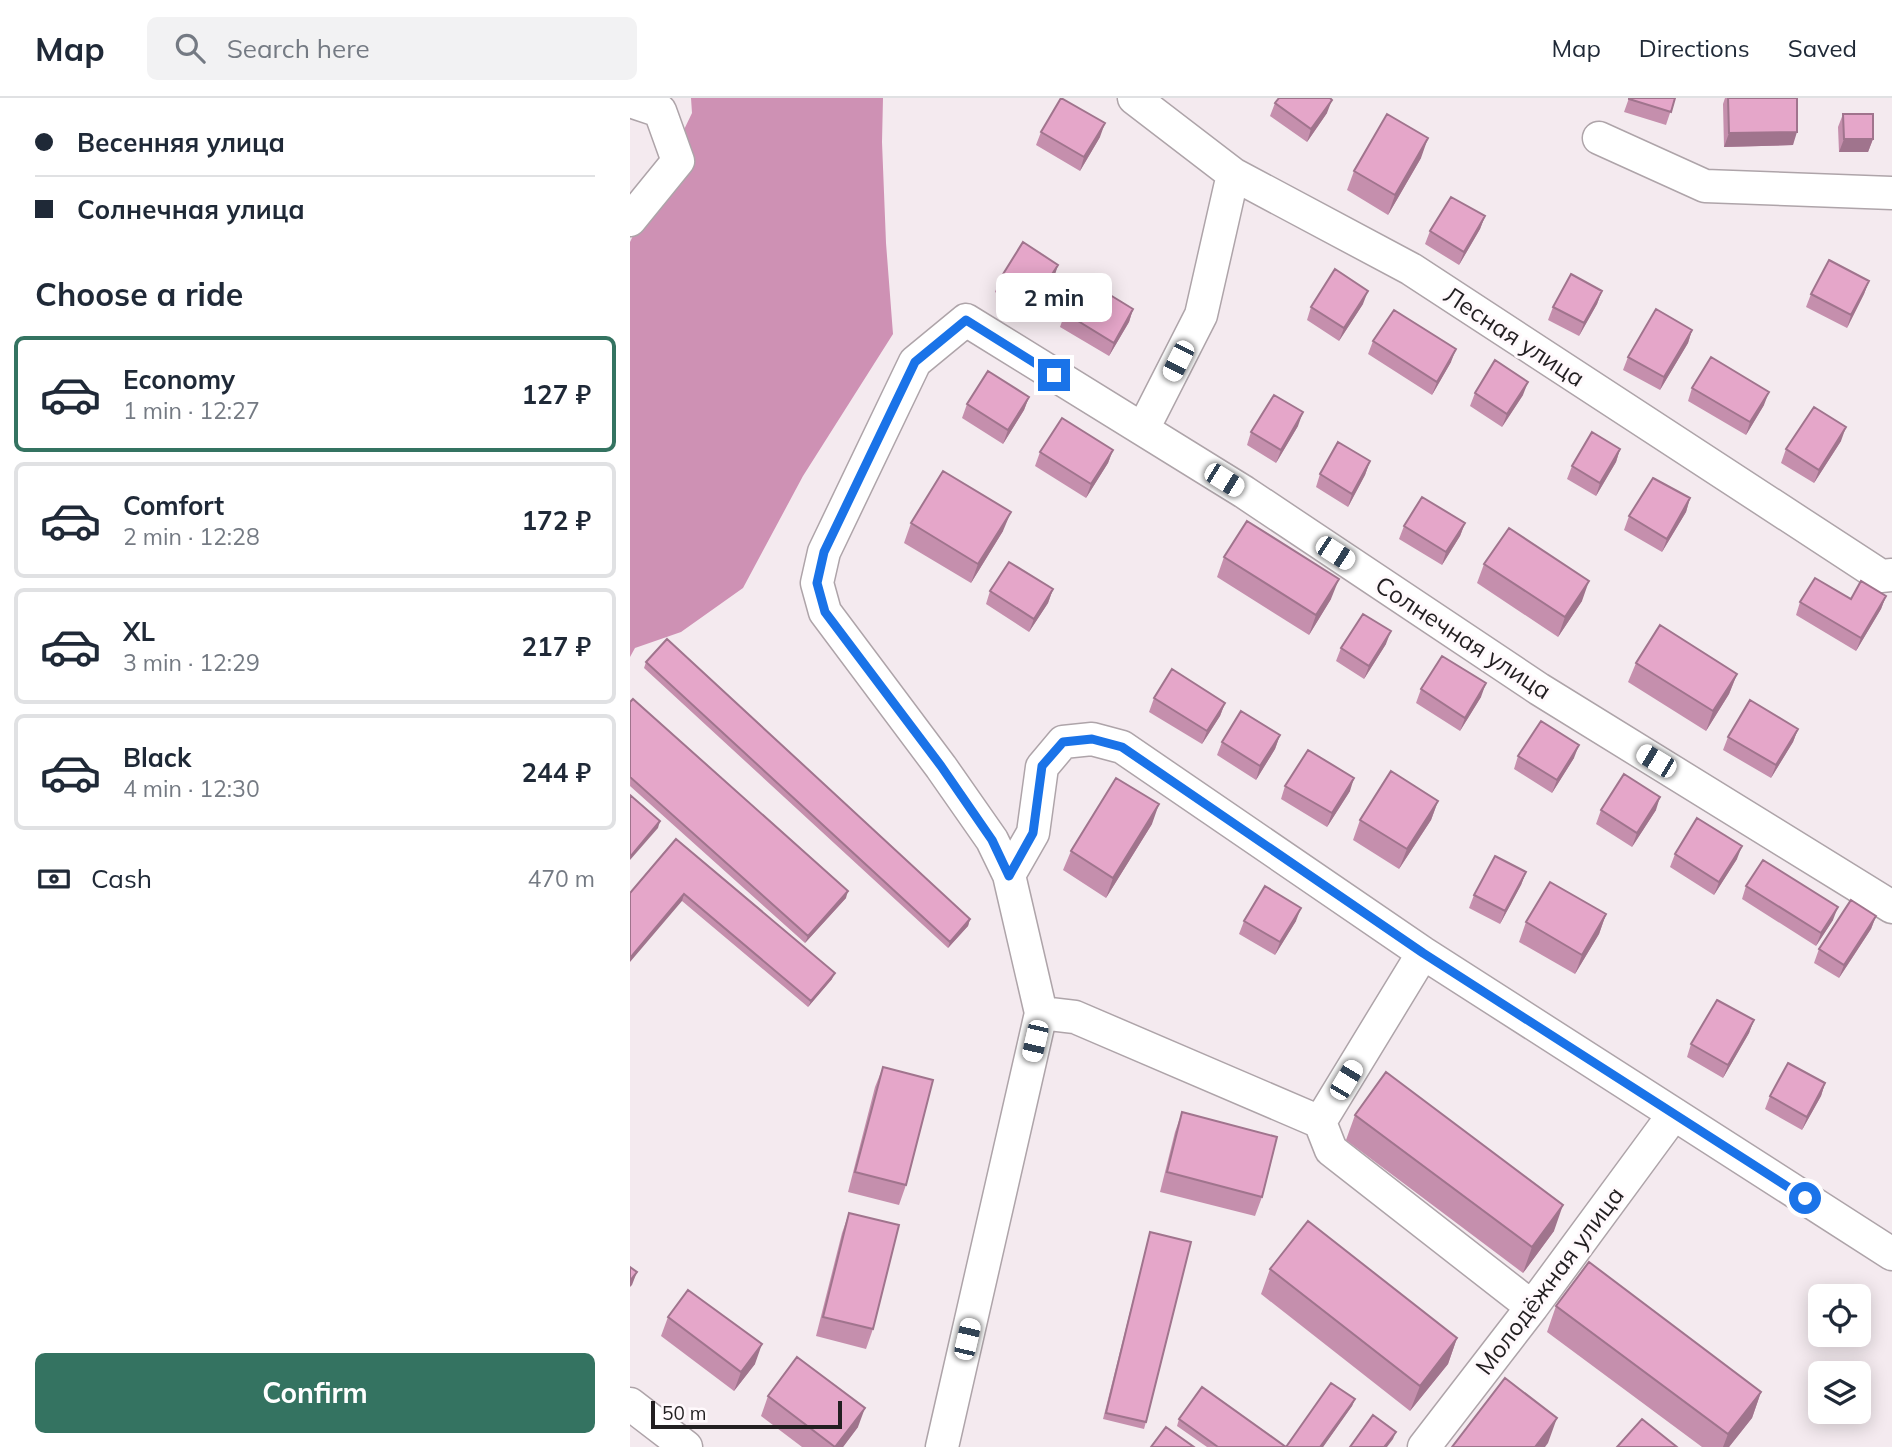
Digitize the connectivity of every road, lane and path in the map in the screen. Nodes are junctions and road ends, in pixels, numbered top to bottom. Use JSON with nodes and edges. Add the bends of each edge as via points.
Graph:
{"nodes":[{"id":1,"x":1134,"y":98,"type":"edge"},
{"id":2,"x":630,"y":102,"type":"edge"},
{"id":3,"x":1599,"y":138,"type":"dead end"},
{"id":4,"x":1233,"y":174,"type":"junction"},
{"id":5,"x":1892,"y":192,"type":"edge"},
{"id":6,"x":630,"y":220,"type":"edge"},
{"id":7,"x":1143,"y":429,"type":"junction"},
{"id":8,"x":1892,"y":575,"type":"edge"},
{"id":9,"x":1009,"y":876,"type":"junction"},
{"id":10,"x":1892,"y":907,"type":"edge"},
{"id":11,"x":1423,"y":953,"type":"junction"},
{"id":12,"x":1041,"y":1013,"type":"junction"},
{"id":13,"x":1674,"y":1114,"type":"junction"},
{"id":14,"x":1320,"y":1122,"type":"junction"},
{"id":15,"x":1892,"y":1254,"type":"edge"},
{"id":16,"x":1532,"y":1307,"type":"junction"},
{"id":17,"x":630,"y":1404,"type":"edge"},
{"id":18,"x":686,"y":1447,"type":"edge"},
{"id":19,"x":942,"y":1447,"type":"edge"},
{"id":20,"x":1424,"y":1447,"type":"edge"}],
"edges":[{"from":1,"to":4,"type":"street","name":"Лесная улица"},
{"from":2,"to":6,"type":"street","via":[[660,111],[678,161]]},
{"from":3,"to":5,"type":"street","via":[[1705,186]]},
{"from":4,"to":7,"type":"street","via":[[1201,316]]},
{"from":4,"to":8,"type":"street","name":"Лесная улица","via":[[1411,270],[1881,576]]},
{"from":7,"to":9,"type":"street","name":"Солнечная улица","via":[[966,320],[915,362],[824,552],[817,583],[825,612],[992,840]]},
{"from":7,"to":10,"type":"street","name":"Солнечная улица","via":[[1539,689]]},
{"from":9,"to":11,"type":"street","via":[[1033,833],[1042,766],[1063,742],[1092,739],[1122,747]]},
{"from":9,"to":12,"type":"street"},
{"from":11,"to":13,"type":"street"},
{"from":11,"to":14,"type":"street"},
{"from":12,"to":14,"type":"street","via":[[1075,1017]]},
{"from":12,"to":19,"type":"street"},
{"from":13,"to":15,"type":"street"},
{"from":13,"to":16,"type":"street","name":"Молодёжная улица"},
{"from":14,"to":16,"type":"street","via":[[1331,1150]]},
{"from":16,"to":20,"type":"street","name":"Молодёжная улица"},
{"from":17,"to":18,"type":"street"}]}
